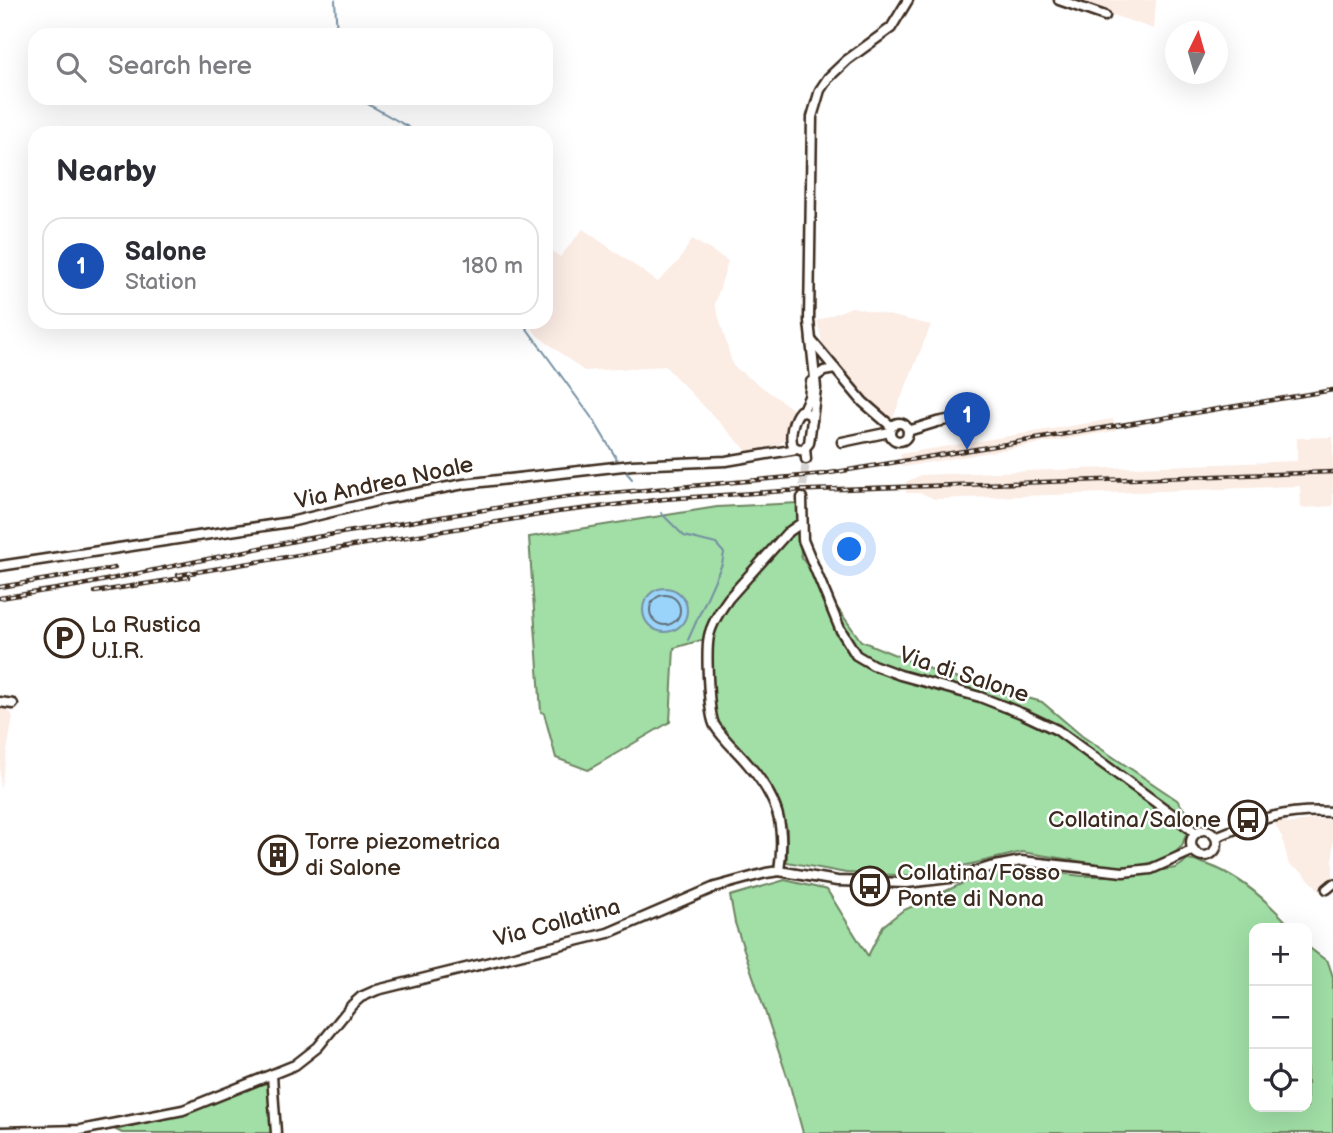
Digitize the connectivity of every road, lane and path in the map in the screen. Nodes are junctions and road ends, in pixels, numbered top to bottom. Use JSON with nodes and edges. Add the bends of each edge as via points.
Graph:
{"nodes":[{"id":1,"x":908,"y":0,"type":"edge"},
{"id":2,"x":1059,"y":0,"type":"edge"},
{"id":3,"x":1105,"y":16,"type":"dead end"},
{"id":4,"x":810,"y":337,"type":"junction"},
{"id":5,"x":813,"y":368,"type":"junction"},
{"id":6,"x":835,"y":369,"type":"junction"},
{"id":7,"x":803,"y":410,"type":"junction"},
{"id":8,"x":977,"y":414,"type":"dead end"},
{"id":9,"x":812,"y":420,"type":"junction"},
{"id":10,"x":891,"y":429,"type":"junction"},
{"id":11,"x":908,"y":431,"type":"junction"},
{"id":12,"x":791,"y":440,"type":"junction"},
{"id":13,"x":842,"y":442,"type":"dead end"},
{"id":14,"x":801,"y":449,"type":"junction"},
{"id":15,"x":777,"y":454,"type":"junction"},
{"id":16,"x":806,"y":459,"type":"tunnel mouth"},
{"id":17,"x":802,"y":498,"type":"tunnel mouth"},
{"id":18,"x":800,"y":524,"type":"junction"},
{"id":19,"x":0,"y":566,"type":"edge"},
{"id":20,"x":0,"y":702,"type":"edge"},
{"id":21,"x":13,"y":704,"type":"dead end"},
{"id":22,"x":1333,"y":812,"type":"edge"},
{"id":23,"x":1195,"y":834,"type":"junction"},
{"id":24,"x":1216,"y":838,"type":"junction"},
{"id":25,"x":1194,"y":850,"type":"junction"},
{"id":26,"x":779,"y":871,"type":"junction"},
{"id":27,"x":272,"y":1075,"type":"junction"},
{"id":28,"x":0,"y":1132,"type":"edge"},
{"id":29,"x":276,"y":1133,"type":"edge"}],
"edges":[{"from":1,"to":4,"type":"street","via":[[891,28],[828,78],[815,106],[810,141]]},
{"from":2,"to":3,"type":"street"},
{"from":4,"to":5,"type":"street"},
{"from":4,"to":6,"type":"street"},
{"from":5,"to":6,"type":"street"},
{"from":5,"to":6,"type":"street","via":[[826,362]]},
{"from":5,"to":7,"type":"street"},
{"from":5,"to":9,"type":"street"},
{"from":6,"to":10,"type":"street"},
{"from":7,"to":9,"type":"street"},
{"from":7,"to":12,"type":"street","via":[[796,416]]},
{"from":8,"to":11,"type":"street"},
{"from":9,"to":14,"type":"street","via":[[809,443]]},
{"from":10,"to":11,"type":"street","via":[[903,424]]},
{"from":10,"to":11,"type":"street","via":[[892,438],[899,441]]},
{"from":10,"to":13,"type":"street"},
{"from":12,"to":14,"type":"street"},
{"from":12,"to":15,"type":"street"},
{"from":14,"to":15,"type":"street","name":"Via Andrea Noale"},
{"from":14,"to":16,"type":"street"},
{"from":15,"to":19,"type":"street","name":"Via Andrea Noale","via":[[464,484],[289,522]]},
{"from":17,"to":18,"type":"street","name":"Via di Salone"},
{"from":18,"to":23,"type":"street","name":"Via di Salone","via":[[806,550],[840,629],[860,658],[900,675],[990,701],[1057,730]]},
{"from":18,"to":26,"type":"street","via":[[721,608],[709,638],[711,715],[717,729],[759,778],[779,815],[783,839]]},
{"from":20,"to":21,"type":"street"},
{"from":22,"to":24,"type":"street","via":[[1279,814]]},
{"from":23,"to":24,"type":"street","via":[[1205,830]]},
{"from":23,"to":25,"type":"street"},
{"from":24,"to":25,"type":"street","via":[[1217,847],[1210,855]]},
{"from":25,"to":26,"type":"street","name":"Via Collatina","via":[[1151,869],[1101,871],[1021,861],[932,882],[836,881]]},
{"from":26,"to":27,"type":"street","name":"Via Collatina","via":[[715,887],[608,933],[377,990],[352,1005],[310,1055]]},
{"from":27,"to":28,"type":"street","name":"Via Collatina","via":[[183,1111],[81,1130]]},
{"from":27,"to":29,"type":"street"}]}
